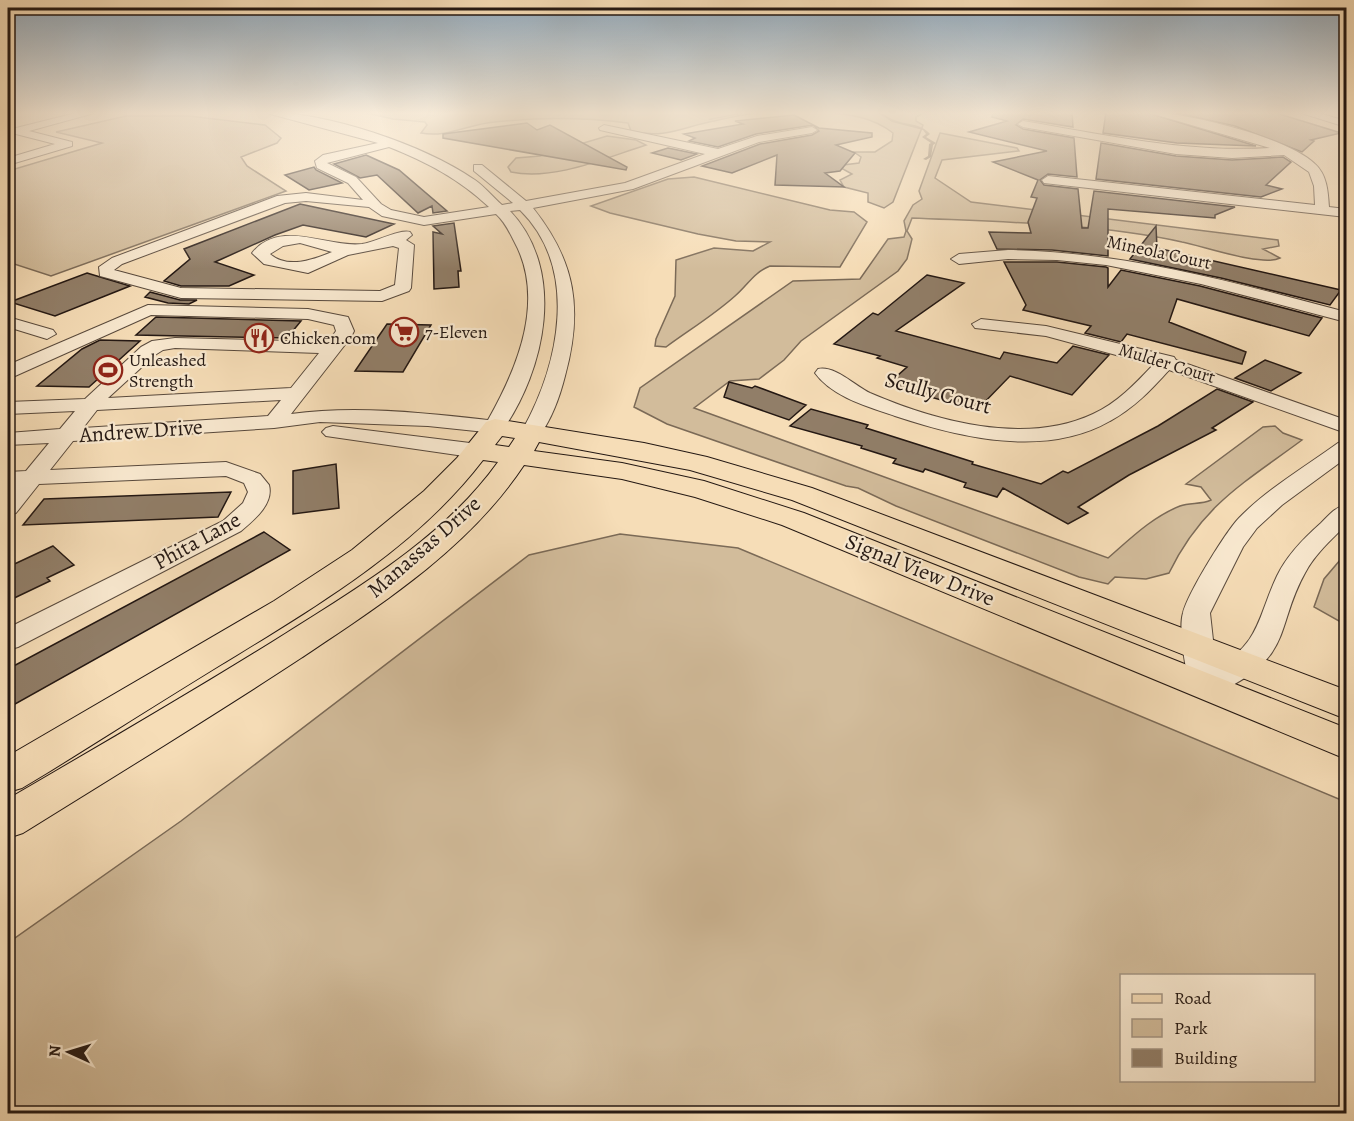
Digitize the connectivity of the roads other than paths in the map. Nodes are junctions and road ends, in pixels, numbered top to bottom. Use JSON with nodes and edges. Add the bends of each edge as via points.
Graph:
{"nodes":[{"id":1,"x":321,"y":164,"type":"edge"},
{"id":2,"x":442,"y":164,"type":"edge"},
{"id":3,"x":470,"y":164,"type":"edge"},
{"id":4,"x":687,"y":164,"type":"edge"},
{"id":5,"x":1308,"y":164,"type":"edge"},
{"id":6,"x":1048,"y":180,"type":"dead end"},
{"id":7,"x":373,"y":203,"type":"junction"},
{"id":8,"x":523,"y":203,"type":"junction"},
{"id":9,"x":499,"y":206,"type":"junction"},
{"id":10,"x":1322,"y":209,"type":"junction"},
{"id":11,"x":1347,"y":213,"type":"edge"},
{"id":12,"x":418,"y":219,"type":"junction"},
{"id":13,"x":391,"y":241,"type":"junction"},
{"id":14,"x":342,"y":251,"type":"junction"},
{"id":15,"x":959,"y":259,"type":"dead end"},
{"id":16,"x":308,"y":268,"type":"junction"},
{"id":17,"x":261,"y":293,"type":"junction"},
{"id":18,"x":1347,"y":317,"type":"edge"},
{"id":19,"x":8,"y":322,"type":"edge"},
{"id":20,"x":981,"y":324,"type":"dead end"},
{"id":21,"x":47,"y":334,"type":"dead end"},
{"id":22,"x":333,"y":348,"type":"junction"},
{"id":23,"x":1167,"y":362,"type":"junction"},
{"id":24,"x":8,"y":372,"type":"edge"},
{"id":25,"x":825,"y":374,"type":"dead end"},
{"id":26,"x":298,"y":393,"type":"junction"},
{"id":27,"x":90,"y":406,"type":"junction"},
{"id":28,"x":8,"y":408,"type":"edge"},
{"id":29,"x":274,"y":422,"type":"junction"},
{"id":30,"x":1347,"y":427,"type":"edge"},
{"id":31,"x":66,"y":436,"type":"junction"},
{"id":32,"x":8,"y":439,"type":"edge"},
{"id":33,"x":487,"y":439,"type":"junction"},
{"id":34,"x":525,"y":443,"type":"junction"},
{"id":35,"x":1347,"y":448,"type":"edge"},
{"id":36,"x":20,"y":478,"type":"edge"},
{"id":37,"x":8,"y":508,"type":"edge"},
{"id":38,"x":1347,"y":512,"type":"edge"},
{"id":39,"x":8,"y":640,"type":"edge"},
{"id":40,"x":1198,"y":647,"type":"junction"},
{"id":41,"x":1246,"y":665,"type":"junction"},
{"id":42,"x":1205,"y":686,"type":"junction"},
{"id":43,"x":1347,"y":705,"type":"edge"},
{"id":44,"x":1347,"y":744,"type":"edge"},
{"id":45,"x":8,"y":776,"type":"edge"},
{"id":46,"x":8,"y":820,"type":"edge"}],
"edges":[{"from":1,"to":7,"type":"street","via":[[352,180]]},
{"from":2,"to":9,"type":"street","name":"Manassas Drive"},
{"from":3,"to":8,"type":"street","name":"Manassas Drive"},
{"from":4,"to":8,"type":"street","via":[[628,186]]},
{"from":5,"to":10,"type":"street","via":[[1321,184]]},
{"from":6,"to":10,"type":"street"},
{"from":7,"to":12,"type":"street","via":[[387,213]]},
{"from":7,"to":17,"type":"street","via":[[360,205],[304,196],[282,199],[106,267],[106,273],[181,293]]},
{"from":8,"to":9,"type":"street"},
{"from":8,"to":34,"type":"street","name":"Manassas Drive","via":[[540,224],[560,261],[567,309],[558,368]]},
{"from":9,"to":12,"type":"street"},
{"from":9,"to":33,"type":"street","name":"Manassas Drive","via":[[519,233],[534,269],[537,290],[534,332],[524,369]]},
{"from":10,"to":11,"type":"street"},
{"from":12,"to":13,"type":"street","via":[[425,224]]},
{"from":13,"to":14,"type":"street","via":[[374,248]]},
{"from":13,"to":17,"type":"street","via":[[407,245],[403,288],[395,293]]},
{"from":14,"to":16,"type":"street","via":[[339,256]]},
{"from":14,"to":16,"type":"street","via":[[336,246],[300,239],[279,242],[260,253],[269,261]]},
{"from":15,"to":18,"type":"street","name":"Mineola Court","via":[[1010,253],[1106,260]]},
{"from":16,"to":17,"type":"street"},
{"from":19,"to":21,"type":"street"},
{"from":20,"to":23,"type":"street","name":"Mulder Court","via":[[1031,327]]},
{"from":22,"to":24,"type":"street","via":[[345,331],[344,326],[342,321],[322,315],[148,310]]},
{"from":22,"to":26,"type":"street"},
{"from":22,"to":27,"type":"street","via":[[158,345]]},
{"from":23,"to":25,"type":"street","name":"Scully Court","via":[[1124,404],[1105,416],[1036,434],[988,433],[926,419],[850,392]]},
{"from":23,"to":30,"type":"street","name":"Mulder Court"},
{"from":26,"to":27,"type":"street"},
{"from":26,"to":29,"type":"street"},
{"from":27,"to":28,"type":"street"},
{"from":27,"to":31,"type":"street"},
{"from":29,"to":31,"type":"street","name":"Andrew Drive"},
{"from":29,"to":33,"type":"street","name":"Andrew Drive","via":[[306,429]]},
{"from":29,"to":33,"type":"street","name":"Andrew Drive","via":[[320,416],[351,417]]},
{"from":31,"to":32,"type":"street","name":"Andrew Drive"},
{"from":31,"to":36,"type":"street"},
{"from":33,"to":34,"type":"main road","name":"Signal View Drive"},
{"from":33,"to":45,"type":"main road","name":"Manassas Drive","via":[[430,504],[345,571]]},
{"from":34,"to":40,"type":"main road","name":"Signal View Drive","via":[[697,463],[802,494]]},
{"from":34,"to":42,"type":"main road","name":"Signal View Drive","via":[[743,501]]},
{"from":34,"to":46,"type":"main road","name":"Manassas Drive","via":[[472,508],[441,538],[361,601],[248,675]]},
{"from":35,"to":40,"type":"street","via":[[1248,523],[1196,613]]},
{"from":36,"to":37,"type":"street"},
{"from":36,"to":39,"type":"street","name":"Phita Lane","via":[[226,470],[252,477],[260,486],[260,494],[254,506],[232,526]]},
{"from":38,"to":41,"type":"street","via":[[1310,546],[1291,574],[1263,646]]},
{"from":40,"to":41,"type":"main road","name":"Signal View Drive"},
{"from":40,"to":42,"type":"street"},
{"from":41,"to":42,"type":"street"},
{"from":41,"to":43,"type":"main road","name":"Signal View Drive"},
{"from":42,"to":44,"type":"main road","name":"Signal View Drive"}]}
